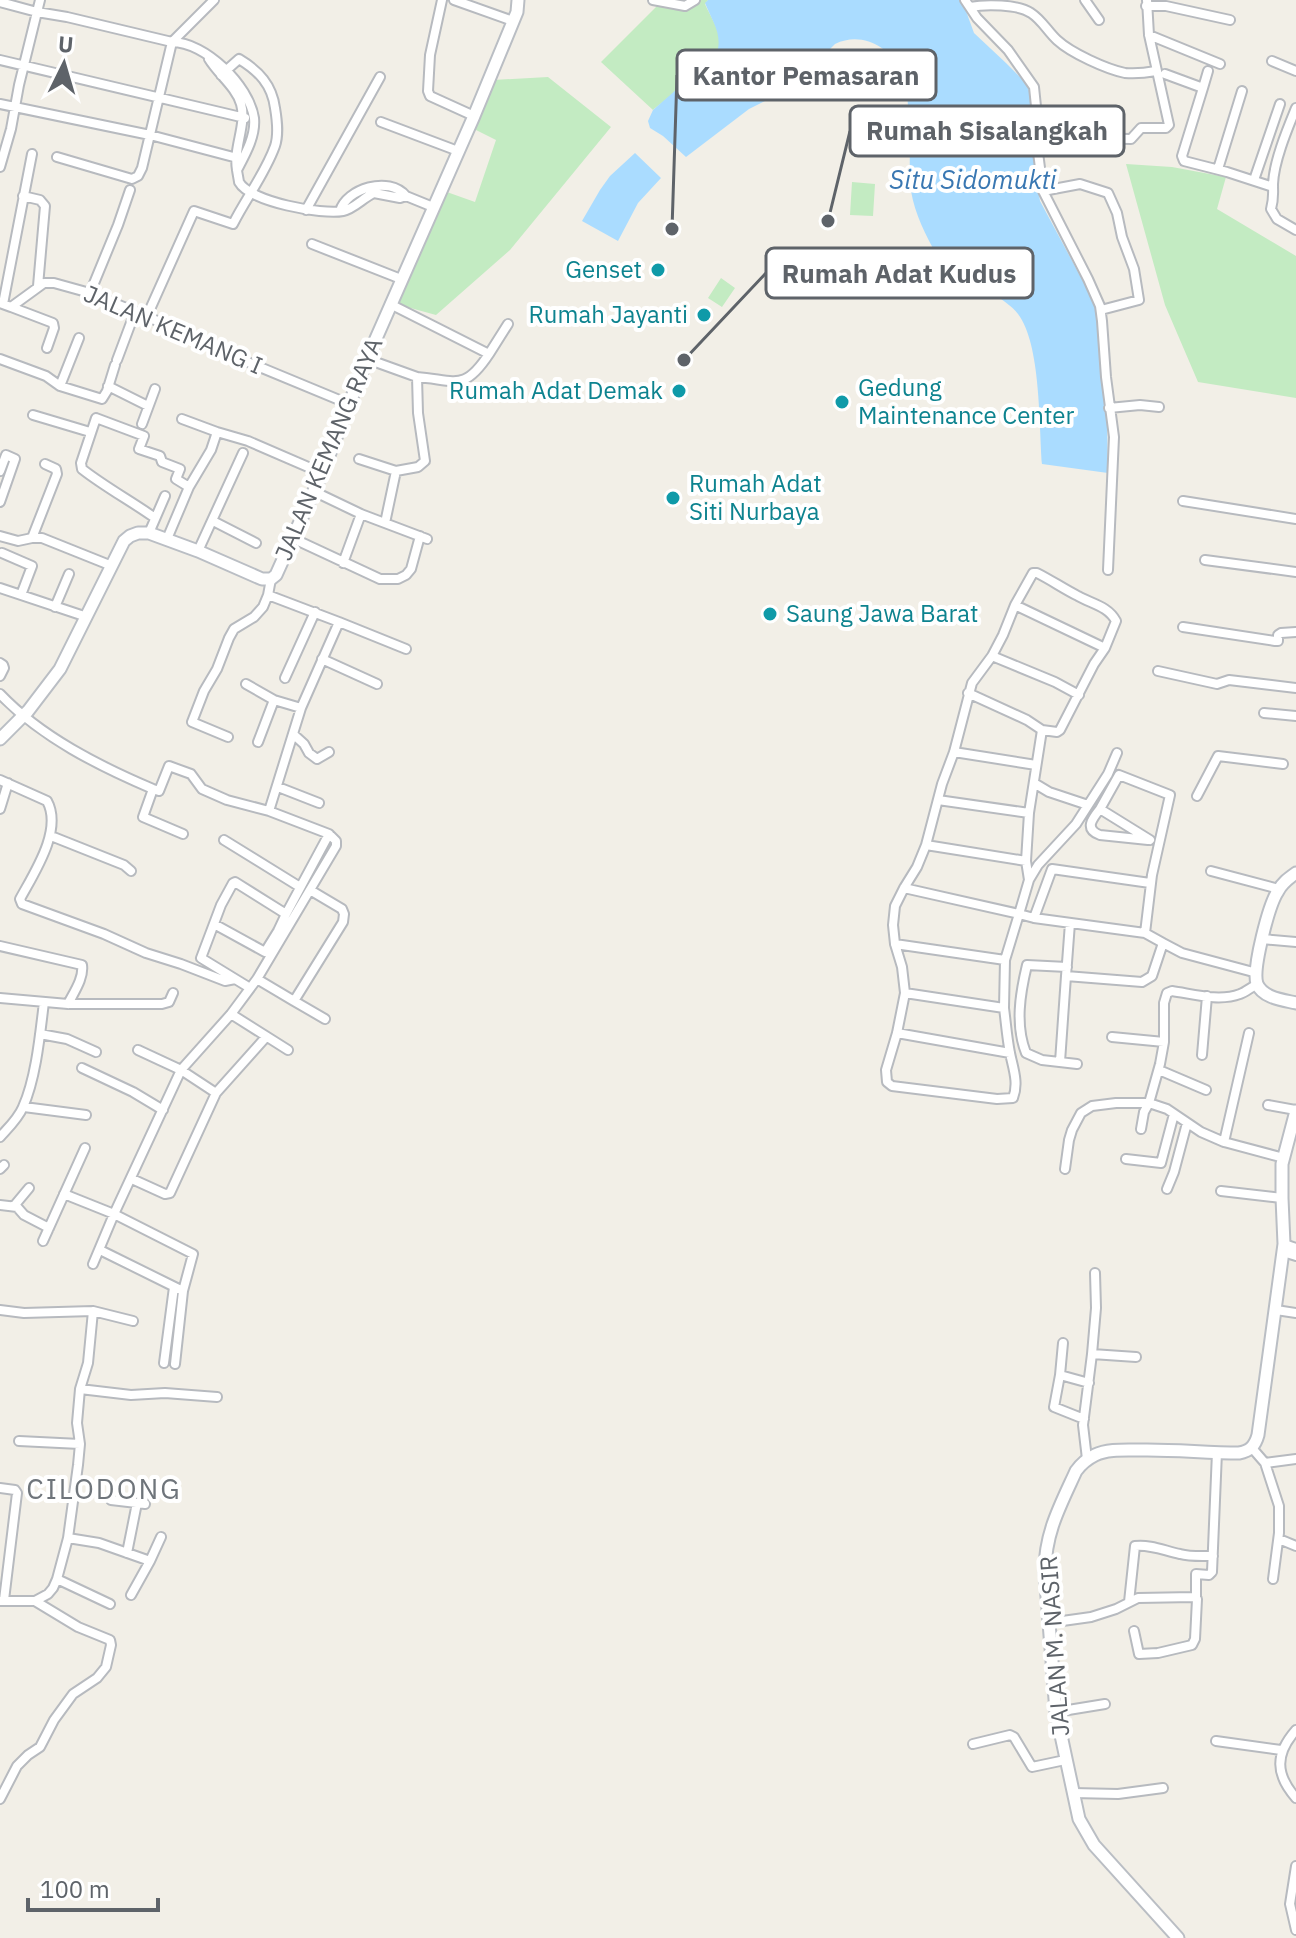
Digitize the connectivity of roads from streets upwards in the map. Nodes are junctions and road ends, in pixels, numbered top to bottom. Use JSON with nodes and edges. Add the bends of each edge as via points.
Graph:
{"nodes":[{"id":1,"x":40,"y":0,"type":"edge"},
{"id":2,"x":214,"y":0,"type":"edge"},
{"id":3,"x":442,"y":0,"type":"edge"},
{"id":4,"x":454,"y":0,"type":"edge"},
{"id":5,"x":518,"y":0,"type":"edge"},
{"id":6,"x":653,"y":0,"type":"edge"},
{"id":7,"x":695,"y":0,"type":"edge"},
{"id":8,"x":1085,"y":0,"type":"edge"},
{"id":9,"x":0,"y":2,"type":"edge"},
{"id":10,"x":1146,"y":3,"type":"edge"},
{"id":11,"x":967,"y":4,"type":"edge"},
{"id":12,"x":1023,"y":4,"type":"edge"},
{"id":13,"x":37,"y":12,"type":"junction"},
{"id":14,"x":1099,"y":20,"type":"dead end"},
{"id":15,"x":1230,"y":20,"type":"dead end"},
{"id":16,"x":513,"y":21,"type":"junction"},
{"id":17,"x":1149,"y":35,"type":"junction"},
{"id":18,"x":172,"y":42,"type":"junction"},
{"id":19,"x":0,"y":60,"type":"edge"},
{"id":20,"x":1272,"y":61,"type":"dead end"},
{"id":21,"x":1220,"y":64,"type":"dead end"},
{"id":22,"x":24,"y":65,"type":"junction"},
{"id":23,"x":1208,"y":71,"type":"dead end"},
{"id":24,"x":1296,"y":71,"type":"edge"},
{"id":25,"x":1160,"y":72,"type":"junction"},
{"id":26,"x":224,"y":73,"type":"junction"},
{"id":27,"x":380,"y":77,"type":"dead end"},
{"id":28,"x":1203,"y":88,"type":"junction"},
{"id":29,"x":1242,"y":91,"type":"dead end"},
{"id":30,"x":158,"y":98,"type":"junction"},
{"id":31,"x":0,"y":104,"type":"edge"},
{"id":32,"x":1280,"y":104,"type":"dead end"},
{"id":33,"x":15,"y":107,"type":"junction"},
{"id":34,"x":1296,"y":108,"type":"edge"},
{"id":35,"x":474,"y":116,"type":"junction"},
{"id":36,"x":243,"y":117,"type":"junction"},
{"id":37,"x":254,"y":119,"type":"junction"},
{"id":38,"x":381,"y":122,"type":"dead end"},
{"id":39,"x":1293,"y":128,"type":"edge"},
{"id":40,"x":150,"y":135,"type":"junction"},
{"id":41,"x":1036,"y":137,"type":"junction"},
{"id":42,"x":1285,"y":137,"type":"junction"},
{"id":43,"x":1296,"y":141,"type":"edge"},
{"id":44,"x":2,"y":150,"type":"edge"},
{"id":45,"x":458,"y":151,"type":"junction"},
{"id":46,"x":32,"y":154,"type":"dead end"},
{"id":47,"x":57,"y":157,"type":"dead end"},
{"id":48,"x":239,"y":158,"type":"junction"},
{"id":49,"x":0,"y":167,"type":"edge"},
{"id":50,"x":1218,"y":169,"type":"junction"},
{"id":51,"x":1254,"y":180,"type":"junction"},
{"id":52,"x":1273,"y":187,"type":"junction"},
{"id":53,"x":130,"y":190,"type":"dead end"},
{"id":54,"x":1043,"y":191,"type":"junction"},
{"id":55,"x":252,"y":192,"type":"junction"},
{"id":56,"x":23,"y":196,"type":"junction"},
{"id":57,"x":433,"y":207,"type":"junction"},
{"id":58,"x":306,"y":210,"type":"junction"},
{"id":59,"x":1296,"y":230,"type":"edge"},
{"id":60,"x":312,"y":244,"type":"dead end"},
{"id":61,"x":401,"y":279,"type":"junction"},
{"id":62,"x":38,"y":286,"type":"junction"},
{"id":63,"x":90,"y":293,"type":"junction"},
{"id":64,"x":390,"y":304,"type":"junction"},
{"id":65,"x":5,"y":305,"type":"edge"},
{"id":66,"x":1101,"y":310,"type":"junction"},
{"id":67,"x":135,"y":312,"type":"junction"},
{"id":68,"x":147,"y":316,"type":"junction"},
{"id":69,"x":508,"y":324,"type":"dead end"},
{"id":70,"x":79,"y":338,"type":"dead end"},
{"id":71,"x":47,"y":348,"type":"dead end"},
{"id":72,"x":489,"y":354,"type":"junction"},
{"id":73,"x":0,"y":359,"type":"edge"},
{"id":74,"x":367,"y":359,"type":"junction"},
{"id":75,"x":417,"y":377,"type":"junction"},
{"id":76,"x":60,"y":386,"type":"junction"},
{"id":77,"x":108,"y":386,"type":"junction"},
{"id":78,"x":155,"y":389,"type":"dead end"},
{"id":79,"x":349,"y":404,"type":"junction"},
{"id":80,"x":148,"y":406,"type":"junction"},
{"id":81,"x":1159,"y":407,"type":"dead end"},
{"id":82,"x":1109,"y":408,"type":"junction"},
{"id":83,"x":33,"y":415,"type":"dead end"},
{"id":84,"x":182,"y":419,"type":"dead end"},
{"id":85,"x":142,"y":424,"type":"dead end"},
{"id":86,"x":90,"y":432,"type":"junction"},
{"id":87,"x":217,"y":432,"type":"junction"},
{"id":88,"x":243,"y":453,"type":"dead end"},
{"id":89,"x":359,"y":459,"type":"dead end"},
{"id":90,"x":45,"y":464,"type":"dead end"},
{"id":91,"x":0,"y":471,"type":"edge"},
{"id":92,"x":396,"y":471,"type":"junction"},
{"id":93,"x":322,"y":473,"type":"junction"},
{"id":94,"x":189,"y":487,"type":"junction"},
{"id":95,"x":313,"y":491,"type":"junction"},
{"id":96,"x":165,"y":496,"type":"dead end"},
{"id":97,"x":1183,"y":501,"type":"dead end"},
{"id":98,"x":0,"y":502,"type":"edge"},
{"id":99,"x":361,"y":514,"type":"junction"},
{"id":100,"x":155,"y":518,"type":"junction"},
{"id":101,"x":1296,"y":519,"type":"edge"},
{"id":102,"x":213,"y":521,"type":"junction"},
{"id":103,"x":385,"y":523,"type":"junction"},
{"id":104,"x":149,"y":533,"type":"junction"},
{"id":105,"x":0,"y":536,"type":"edge"},
{"id":106,"x":32,"y":538,"type":"junction"},
{"id":107,"x":292,"y":538,"type":"junction"},
{"id":108,"x":167,"y":539,"type":"junction"},
{"id":109,"x":256,"y":543,"type":"dead end"},
{"id":110,"x":198,"y":551,"type":"junction"},
{"id":111,"x":2,"y":553,"type":"dead end"},
{"id":112,"x":1205,"y":560,"type":"dead end"},
{"id":113,"x":343,"y":563,"type":"junction"},
{"id":114,"x":112,"y":566,"type":"junction"},
{"id":115,"x":1108,"y":570,"type":"dead end"},
{"id":116,"x":1296,"y":572,"type":"edge"},
{"id":117,"x":69,"y":574,"type":"dead end"},
{"id":118,"x":271,"y":579,"type":"junction"},
{"id":119,"x":0,"y":588,"type":"edge"},
{"id":120,"x":21,"y":595,"type":"junction"},
{"id":121,"x":268,"y":595,"type":"junction"},
{"id":122,"x":1015,"y":605,"type":"junction"},
{"id":123,"x":55,"y":607,"type":"junction"},
{"id":124,"x":315,"y":612,"type":"junction"},
{"id":125,"x":87,"y":617,"type":"junction"},
{"id":126,"x":339,"y":622,"type":"junction"},
{"id":127,"x":1183,"y":627,"type":"dead end"},
{"id":128,"x":1296,"y":632,"type":"edge"},
{"id":129,"x":1105,"y":648,"type":"junction"},
{"id":130,"x":406,"y":649,"type":"dead end"},
{"id":131,"x":992,"y":656,"type":"junction"},
{"id":132,"x":322,"y":659,"type":"junction"},
{"id":133,"x":0,"y":663,"type":"edge"},
{"id":134,"x":1158,"y":671,"type":"dead end"},
{"id":135,"x":0,"y":676,"type":"edge"},
{"id":136,"x":285,"y":678,"type":"dead end"},
{"id":137,"x":246,"y":684,"type":"dead end"},
{"id":138,"x":377,"y":684,"type":"dead end"},
{"id":139,"x":1296,"y":688,"type":"edge"},
{"id":140,"x":968,"y":693,"type":"junction"},
{"id":141,"x":0,"y":694,"type":"edge"},
{"id":142,"x":1079,"y":695,"type":"junction"},
{"id":143,"x":274,"y":700,"type":"junction"},
{"id":144,"x":301,"y":708,"type":"junction"},
{"id":145,"x":1264,"y":713,"type":"dead end"},
{"id":146,"x":23,"y":715,"type":"junction"},
{"id":147,"x":1296,"y":716,"type":"edge"},
{"id":148,"x":1042,"y":730,"type":"junction"},
{"id":149,"x":293,"y":734,"type":"junction"},
{"id":150,"x":228,"y":737,"type":"dead end"},
{"id":151,"x":0,"y":739,"type":"edge"},
{"id":152,"x":258,"y":742,"type":"dead end"},
{"id":153,"x":329,"y":752,"type":"dead end"},
{"id":154,"x":954,"y":752,"type":"junction"},
{"id":155,"x":1117,"y":753,"type":"dead end"},
{"id":156,"x":1283,"y":764,"type":"dead end"},
{"id":157,"x":1036,"y":765,"type":"junction"},
{"id":158,"x":4,"y":781,"type":"edge"},
{"id":159,"x":1034,"y":783,"type":"junction"},
{"id":160,"x":278,"y":787,"type":"junction"},
{"id":161,"x":153,"y":789,"type":"junction"},
{"id":162,"x":1197,"y":796,"type":"dead end"},
{"id":163,"x":938,"y":800,"type":"junction"},
{"id":164,"x":319,"y":803,"type":"dead end"},
{"id":165,"x":1088,"y":805,"type":"junction"},
{"id":166,"x":0,"y":809,"type":"edge"},
{"id":167,"x":1100,"y":809,"type":"junction"},
{"id":168,"x":269,"y":811,"type":"junction"},
{"id":169,"x":1029,"y":813,"type":"junction"},
{"id":170,"x":183,"y":834,"type":"dead end"},
{"id":171,"x":329,"y":834,"type":"junction"},
{"id":172,"x":51,"y":836,"type":"junction"},
{"id":173,"x":224,"y":840,"type":"dead end"},
{"id":174,"x":1155,"y":840,"type":"junction"},
{"id":175,"x":926,"y":845,"type":"junction"},
{"id":176,"x":1026,"y":861,"type":"junction"},
{"id":177,"x":131,"y":871,"type":"dead end"},
{"id":178,"x":1211,"y":871,"type":"dead end"},
{"id":179,"x":1296,"y":873,"type":"edge"},
{"id":180,"x":1029,"y":880,"type":"junction"},
{"id":181,"x":1150,"y":883,"type":"junction"},
{"id":182,"x":300,"y":887,"type":"junction"},
{"id":183,"x":904,"y":888,"type":"junction"},
{"id":184,"x":1279,"y":889,"type":"junction"},
{"id":185,"x":310,"y":890,"type":"junction"},
{"id":186,"x":286,"y":914,"type":"junction"},
{"id":187,"x":1019,"y":914,"type":"junction"},
{"id":188,"x":1034,"y":918,"type":"junction"},
{"id":189,"x":1070,"y":923,"type":"junction"},
{"id":190,"x":214,"y":924,"type":"junction"},
{"id":191,"x":1145,"y":933,"type":"junction"},
{"id":192,"x":1262,"y":939,"type":"junction"},
{"id":193,"x":1296,"y":942,"type":"edge"},
{"id":194,"x":1163,"y":943,"type":"junction"},
{"id":195,"x":895,"y":944,"type":"junction"},
{"id":196,"x":0,"y":946,"type":"edge"},
{"id":197,"x":1005,"y":960,"type":"junction"},
{"id":198,"x":1066,"y":971,"type":"junction"},
{"id":199,"x":1257,"y":978,"type":"junction"},
{"id":200,"x":235,"y":979,"type":"junction"},
{"id":201,"x":257,"y":979,"type":"junction"},
{"id":202,"x":250,"y":988,"type":"junction"},
{"id":203,"x":173,"y":993,"type":"dead end"},
{"id":204,"x":905,"y":993,"type":"junction"},
{"id":205,"x":1207,"y":996,"type":"junction"},
{"id":206,"x":0,"y":998,"type":"edge"},
{"id":207,"x":294,"y":1001,"type":"junction"},
{"id":208,"x":44,"y":1002,"type":"junction"},
{"id":209,"x":1296,"y":1003,"type":"edge"},
{"id":210,"x":68,"y":1004,"type":"junction"},
{"id":211,"x":1004,"y":1008,"type":"junction"},
{"id":212,"x":231,"y":1014,"type":"junction"},
{"id":213,"x":325,"y":1019,"type":"dead end"},
{"id":214,"x":897,"y":1033,"type":"junction"},
{"id":215,"x":1249,"y":1033,"type":"dead end"},
{"id":216,"x":40,"y":1034,"type":"junction"},
{"id":217,"x":266,"y":1037,"type":"junction"},
{"id":218,"x":1112,"y":1037,"type":"dead end"},
{"id":219,"x":1164,"y":1042,"type":"junction"},
{"id":220,"x":138,"y":1050,"type":"dead end"},
{"id":221,"x":288,"y":1050,"type":"dead end"},
{"id":222,"x":96,"y":1052,"type":"dead end"},
{"id":223,"x":1010,"y":1053,"type":"junction"},
{"id":224,"x":1202,"y":1055,"type":"dead end"},
{"id":225,"x":1060,"y":1062,"type":"junction"},
{"id":226,"x":1077,"y":1064,"type":"dead end"},
{"id":227,"x":82,"y":1068,"type":"dead end"},
{"id":228,"x":181,"y":1070,"type":"junction"},
{"id":229,"x":1159,"y":1070,"type":"junction"},
{"id":230,"x":1206,"y":1090,"type":"dead end"},
{"id":231,"x":216,"y":1093,"type":"junction"},
{"id":232,"x":1149,"y":1103,"type":"junction"},
{"id":233,"x":1268,"y":1105,"type":"dead end"},
{"id":234,"x":24,"y":1107,"type":"junction"},
{"id":235,"x":163,"y":1110,"type":"junction"},
{"id":236,"x":1296,"y":1110,"type":"edge"},
{"id":237,"x":1174,"y":1114,"type":"junction"},
{"id":238,"x":86,"y":1115,"type":"dead end"},
{"id":239,"x":1187,"y":1123,"type":"junction"},
{"id":240,"x":1141,"y":1129,"type":"dead end"},
{"id":241,"x":0,"y":1137,"type":"edge"},
{"id":242,"x":1224,"y":1142,"type":"junction"},
{"id":243,"x":85,"y":1148,"type":"dead end"},
{"id":244,"x":1289,"y":1153,"type":"edge"},
{"id":245,"x":1126,"y":1159,"type":"dead end"},
{"id":246,"x":1065,"y":1169,"type":"dead end"},
{"id":247,"x":132,"y":1179,"type":"junction"},
{"id":248,"x":29,"y":1188,"type":"dead end"},
{"id":249,"x":1167,"y":1189,"type":"dead end"},
{"id":250,"x":1221,"y":1191,"type":"dead end"},
{"id":251,"x":64,"y":1194,"type":"junction"},
{"id":252,"x":1282,"y":1198,"type":"junction"},
{"id":253,"x":0,"y":1205,"type":"edge"},
{"id":254,"x":14,"y":1206,"type":"junction"},
{"id":255,"x":114,"y":1214,"type":"junction"},
{"id":256,"x":49,"y":1228,"type":"junction"},
{"id":257,"x":43,"y":1241,"type":"dead end"},
{"id":258,"x":1288,"y":1248,"type":"edge"},
{"id":259,"x":100,"y":1250,"type":"junction"},
{"id":260,"x":1296,"y":1256,"type":"edge"},
{"id":261,"x":93,"y":1264,"type":"dead end"},
{"id":262,"x":1095,"y":1273,"type":"dead end"},
{"id":263,"x":178,"y":1289,"type":"junction"},
{"id":264,"x":0,"y":1310,"type":"edge"},
{"id":265,"x":1276,"y":1310,"type":"junction"},
{"id":266,"x":93,"y":1311,"type":"junction"},
{"id":267,"x":1296,"y":1313,"type":"edge"},
{"id":268,"x":133,"y":1321,"type":"dead end"},
{"id":269,"x":1063,"y":1343,"type":"dead end"},
{"id":270,"x":1092,"y":1354,"type":"junction"},
{"id":271,"x":1136,"y":1357,"type":"dead end"},
{"id":272,"x":164,"y":1363,"type":"dead end"},
{"id":273,"x":175,"y":1364,"type":"dead end"},
{"id":274,"x":1060,"y":1375,"type":"junction"},
{"id":275,"x":1089,"y":1383,"type":"junction"},
{"id":276,"x":80,"y":1389,"type":"junction"},
{"id":277,"x":217,"y":1397,"type":"dead end"},
{"id":278,"x":1084,"y":1419,"type":"junction"},
{"id":279,"x":19,"y":1441,"type":"dead end"},
{"id":280,"x":80,"y":1444,"type":"junction"},
{"id":281,"x":1252,"y":1448,"type":"junction"},
{"id":282,"x":1217,"y":1452,"type":"junction"},
{"id":283,"x":1087,"y":1459,"type":"junction"},
{"id":284,"x":1296,"y":1459,"type":"edge"},
{"id":285,"x":1265,"y":1463,"type":"junction"},
{"id":286,"x":0,"y":1488,"type":"edge"},
{"id":287,"x":111,"y":1500,"type":"dead end"},
{"id":288,"x":161,"y":1537,"type":"dead end"},
{"id":289,"x":68,"y":1538,"type":"junction"},
{"id":290,"x":1279,"y":1539,"type":"junction"},
{"id":291,"x":1296,"y":1546,"type":"edge"},
{"id":292,"x":127,"y":1553,"type":"junction"},
{"id":293,"x":1213,"y":1556,"type":"junction"},
{"id":294,"x":150,"y":1561,"type":"junction"},
{"id":295,"x":57,"y":1579,"type":"junction"},
{"id":296,"x":1273,"y":1579,"type":"dead end"},
{"id":297,"x":131,"y":1595,"type":"dead end"},
{"id":298,"x":1196,"y":1598,"type":"junction"},
{"id":299,"x":2,"y":1600,"type":"edge"},
{"id":300,"x":35,"y":1601,"type":"junction"},
{"id":301,"x":1129,"y":1602,"type":"junction"},
{"id":302,"x":110,"y":1604,"type":"dead end"},
{"id":303,"x":1048,"y":1623,"type":"junction"},
{"id":304,"x":1134,"y":1631,"type":"dead end"},
{"id":305,"x":1105,"y":1704,"type":"dead end"},
{"id":306,"x":1056,"y":1712,"type":"junction"},
{"id":307,"x":1296,"y":1730,"type":"edge"},
{"id":308,"x":1216,"y":1741,"type":"dead end"},
{"id":309,"x":973,"y":1744,"type":"dead end"},
{"id":310,"x":1281,"y":1750,"type":"junction"},
{"id":311,"x":1065,"y":1760,"type":"junction"},
{"id":312,"x":1163,"y":1788,"type":"dead end"},
{"id":313,"x":1073,"y":1793,"type":"junction"},
{"id":314,"x":1296,"y":1798,"type":"edge"},
{"id":315,"x":0,"y":1799,"type":"edge"},
{"id":316,"x":1296,"y":1866,"type":"edge"},
{"id":317,"x":1295,"y":1879,"type":"edge"},
{"id":318,"x":1296,"y":1930,"type":"edge"},
{"id":319,"x":1178,"y":1938,"type":"edge"}],
"edges":[{"from":1,"to":13,"type":"street"},
{"from":2,"to":18,"type":"street"},
{"from":3,"to":35,"type":"street","via":[[428,91]]},
{"from":4,"to":16,"type":"street"},
{"from":5,"to":16,"type":"street","name":"JALAN KEMANG RAYA"},
{"from":6,"to":7,"type":"street","via":[[685,6]]},
{"from":8,"to":14,"type":"street"},
{"from":9,"to":13,"type":"street"},
{"from":10,"to":15,"type":"street"},
{"from":10,"to":17,"type":"street"},
{"from":11,"to":12,"type":"street"},
{"from":11,"to":41,"type":"street","via":[[1034,87]]},
{"from":12,"to":25,"type":"street","via":[[1064,46],[1091,60],[1123,72]]},
{"from":13,"to":18,"type":"street"},
{"from":13,"to":22,"type":"street"},
{"from":16,"to":35,"type":"street","name":"JALAN KEMANG RAYA"},
{"from":17,"to":21,"type":"street"},
{"from":17,"to":25,"type":"street"},
{"from":18,"to":26,"type":"street","via":[[184,42],[206,55]]},
{"from":18,"to":30,"type":"street"},
{"from":19,"to":22,"type":"street"},
{"from":20,"to":24,"type":"street"},
{"from":22,"to":30,"type":"street"},
{"from":22,"to":33,"type":"street"},
{"from":23,"to":28,"type":"street"},
{"from":25,"to":28,"type":"street"},
{"from":25,"to":41,"type":"street","via":[[1166,128],[1141,128],[1131,139]]},
{"from":26,"to":36,"type":"street"},
{"from":26,"to":37,"type":"street","via":[[249,100]]},
{"from":26,"to":55,"type":"street","via":[[240,59],[274,95],[276,144]]},
{"from":27,"to":58,"type":"street"},
{"from":28,"to":50,"type":"street","via":[[1182,156],[1184,161]]},
{"from":29,"to":50,"type":"street"},
{"from":30,"to":36,"type":"street"},
{"from":30,"to":40,"type":"street"},
{"from":31,"to":33,"type":"street"},
{"from":32,"to":51,"type":"street"},
{"from":33,"to":40,"type":"street"},
{"from":33,"to":44,"type":"street"},
{"from":34,"to":39,"type":"street"},
{"from":35,"to":45,"type":"street","name":"JALAN KEMANG RAYA"},
{"from":36,"to":37,"type":"street"},
{"from":36,"to":48,"type":"street"},
{"from":37,"to":48,"type":"street","via":[[253,134]]},
{"from":38,"to":45,"type":"street"},
{"from":39,"to":42,"type":"street"},
{"from":40,"to":47,"type":"street","via":[[142,168],[132,179]]},
{"from":40,"to":48,"type":"street"},
{"from":41,"to":54,"type":"street"},
{"from":42,"to":43,"type":"street"},
{"from":42,"to":52,"type":"street"},
{"from":44,"to":49,"type":"street"},
{"from":45,"to":57,"type":"street","name":"JALAN KEMANG RAYA"},
{"from":46,"to":56,"type":"street"},
{"from":48,"to":55,"type":"street","via":[[239,181]]},
{"from":50,"to":51,"type":"street"},
{"from":51,"to":52,"type":"street"},
{"from":52,"to":59,"type":"street","via":[[1273,215]]},
{"from":53,"to":63,"type":"street"},
{"from":54,"to":66,"type":"street"},
{"from":54,"to":66,"type":"street","via":[[1080,184],[1108,193],[1139,300]]},
{"from":55,"to":58,"type":"street"},
{"from":55,"to":68,"type":"street","via":[[233,224],[194,211]]},
{"from":56,"to":62,"type":"street","via":[[45,206]]},
{"from":56,"to":65,"type":"street"},
{"from":57,"to":58,"type":"street","via":[[393,185],[373,189],[346,211]]},
{"from":57,"to":61,"type":"street","name":"JALAN KEMANG RAYA"},
{"from":60,"to":61,"type":"street"},
{"from":61,"to":64,"type":"street","name":"JALAN KEMANG RAYA"},
{"from":62,"to":63,"type":"street","name":"JALAN KEMANG I","via":[[54,283]]},
{"from":62,"to":65,"type":"street"},
{"from":63,"to":67,"type":"street","name":"JALAN KEMANG I"},
{"from":64,"to":72,"type":"street"},
{"from":64,"to":74,"type":"street","name":"JALAN KEMANG RAYA"},
{"from":65,"to":71,"type":"street","via":[[53,323]]},
{"from":66,"to":82,"type":"street"},
{"from":67,"to":68,"type":"street","name":"JALAN KEMANG I"},
{"from":67,"to":77,"type":"street"},
{"from":68,"to":79,"type":"street","name":"JALAN KEMANG I"},
{"from":69,"to":72,"type":"street"},
{"from":70,"to":76,"type":"street"},
{"from":72,"to":75,"type":"street","via":[[465,381]]},
{"from":73,"to":76,"type":"street"},
{"from":74,"to":75,"type":"street"},
{"from":74,"to":79,"type":"street","name":"JALAN KEMANG RAYA"},
{"from":75,"to":92,"type":"street","via":[[425,461]]},
{"from":76,"to":77,"type":"street","via":[[102,399]]},
{"from":77,"to":80,"type":"street"},
{"from":78,"to":80,"type":"street"},
{"from":79,"to":93,"type":"street","name":"JALAN KEMANG RAYA"},
{"from":80,"to":85,"type":"street"},
{"from":81,"to":82,"type":"street"},
{"from":82,"to":115,"type":"street","via":[[1114,437]]},
{"from":83,"to":86,"type":"street"},
{"from":84,"to":87,"type":"street"},
{"from":86,"to":94,"type":"street","via":[[96,418],[144,436],[139,449],[180,469],[176,479]]},
{"from":86,"to":100,"type":"street","via":[[82,469]]},
{"from":87,"to":93,"type":"street"},
{"from":87,"to":94,"type":"street"},
{"from":88,"to":102,"type":"street"},
{"from":89,"to":92,"type":"street"},
{"from":90,"to":106,"type":"street","via":[[57,474]]},
{"from":91,"to":98,"type":"street","via":[[6,455],[15,459]]},
{"from":92,"to":103,"type":"street"},
{"from":93,"to":95,"type":"street","name":"JALAN KEMANG RAYA"},
{"from":94,"to":108,"type":"street"},
{"from":95,"to":99,"type":"street"},
{"from":95,"to":107,"type":"street","name":"JALAN KEMANG RAYA"},
{"from":96,"to":100,"type":"street"},
{"from":97,"to":101,"type":"street"},
{"from":99,"to":103,"type":"street"},
{"from":99,"to":113,"type":"street"},
{"from":100,"to":104,"type":"street"},
{"from":102,"to":109,"type":"street"},
{"from":102,"to":110,"type":"street"},
{"from":103,"to":113,"type":"street","via":[[424,538],[406,575],[380,579]]},
{"from":104,"to":108,"type":"street","name":"JALAN KEMANG RAYA"},
{"from":104,"to":114,"type":"street","via":[[124,541]]},
{"from":105,"to":106,"type":"street"},
{"from":106,"to":114,"type":"street"},
{"from":107,"to":113,"type":"street"},
{"from":107,"to":118,"type":"street","name":"JALAN KEMANG RAYA"},
{"from":108,"to":110,"type":"street","name":"JALAN KEMANG RAYA"},
{"from":110,"to":118,"type":"street","name":"JALAN KEMANG RAYA"},
{"from":111,"to":120,"type":"street","via":[[32,566]]},
{"from":112,"to":116,"type":"street"},
{"from":114,"to":125,"type":"street"},
{"from":117,"to":123,"type":"street"},
{"from":118,"to":121,"type":"street"},
{"from":119,"to":120,"type":"street"},
{"from":120,"to":123,"type":"street"},
{"from":121,"to":124,"type":"street"},
{"from":121,"to":150,"type":"street","via":[[254,617],[234,629],[192,722]]},
{"from":122,"to":129,"type":"street"},
{"from":122,"to":129,"type":"street","via":[[1037,573],[1115,617]]},
{"from":122,"to":131,"type":"street"},
{"from":123,"to":125,"type":"street"},
{"from":124,"to":126,"type":"street"},
{"from":124,"to":136,"type":"street"},
{"from":125,"to":146,"type":"street","via":[[60,669]]},
{"from":126,"to":130,"type":"street"},
{"from":126,"to":132,"type":"street"},
{"from":127,"to":128,"type":"street","via":[[1275,641],[1279,634]]},
{"from":129,"to":142,"type":"street"},
{"from":131,"to":140,"type":"street"},
{"from":131,"to":142,"type":"street"},
{"from":132,"to":138,"type":"street"},
{"from":132,"to":144,"type":"street"},
{"from":133,"to":135,"type":"street"},
{"from":134,"to":139,"type":"street","via":[[1217,684],[1229,680]]},
{"from":137,"to":143,"type":"street"},
{"from":140,"to":148,"type":"street"},
{"from":140,"to":154,"type":"street"},
{"from":141,"to":146,"type":"street"},
{"from":142,"to":148,"type":"street","via":[[1060,730]]},
{"from":143,"to":144,"type":"street"},
{"from":143,"to":152,"type":"street"},
{"from":144,"to":149,"type":"street"},
{"from":145,"to":147,"type":"street"},
{"from":146,"to":151,"type":"street"},
{"from":146,"to":161,"type":"street","via":[[93,761]]},
{"from":148,"to":157,"type":"street"},
{"from":149,"to":153,"type":"street","via":[[317,759]]},
{"from":149,"to":160,"type":"street"},
{"from":154,"to":157,"type":"street"},
{"from":154,"to":163,"type":"street"},
{"from":155,"to":165,"type":"street"},
{"from":156,"to":162,"type":"street","via":[[1218,756]]},
{"from":157,"to":159,"type":"street"},
{"from":158,"to":166,"type":"street"},
{"from":158,"to":172,"type":"street","via":[[47,801]]},
{"from":159,"to":165,"type":"street"},
{"from":159,"to":169,"type":"street"},
{"from":160,"to":164,"type":"street"},
{"from":160,"to":168,"type":"street"},
{"from":161,"to":168,"type":"street","via":[[159,791],[169,766],[191,774],[202,789]]},
{"from":161,"to":170,"type":"street","via":[[143,817]]},
{"from":163,"to":169,"type":"street"},
{"from":163,"to":175,"type":"street"},
{"from":165,"to":180,"type":"street"},
{"from":167,"to":174,"type":"street"},
{"from":167,"to":174,"type":"street","via":[[1090,822],[1093,833]]},
{"from":167,"to":174,"type":"street","via":[[1119,775],[1170,795]]},
{"from":168,"to":171,"type":"street"},
{"from":169,"to":176,"type":"street"},
{"from":171,"to":182,"type":"street"},
{"from":171,"to":185,"type":"street","via":[[336,846]]},
{"from":172,"to":177,"type":"street"},
{"from":172,"to":200,"type":"street","via":[[22,904],[225,981]]},
{"from":173,"to":182,"type":"street"},
{"from":174,"to":181,"type":"street"},
{"from":175,"to":176,"type":"street"},
{"from":175,"to":183,"type":"street"},
{"from":176,"to":180,"type":"street"},
{"from":178,"to":184,"type":"street"},
{"from":179,"to":184,"type":"street"},
{"from":180,"to":187,"type":"street"},
{"from":181,"to":188,"type":"street","via":[[1052,869]]},
{"from":181,"to":191,"type":"street"},
{"from":182,"to":186,"type":"street"},
{"from":183,"to":187,"type":"street"},
{"from":183,"to":195,"type":"street","via":[[893,916]]},
{"from":184,"to":192,"type":"street"},
{"from":185,"to":201,"type":"street"},
{"from":185,"to":207,"type":"street","via":[[342,909],[343,922]]},
{"from":186,"to":190,"type":"street","via":[[265,952]]},
{"from":186,"to":190,"type":"street","via":[[235,882]]},
{"from":187,"to":188,"type":"street"},
{"from":187,"to":197,"type":"street"},
{"from":188,"to":189,"type":"street"},
{"from":189,"to":191,"type":"street"},
{"from":189,"to":198,"type":"street"},
{"from":190,"to":200,"type":"street","via":[[201,958]]},
{"from":191,"to":194,"type":"street"},
{"from":192,"to":193,"type":"street"},
{"from":192,"to":199,"type":"street"},
{"from":194,"to":198,"type":"street","via":[[1152,976],[1142,982]]},
{"from":194,"to":199,"type":"street"},
{"from":195,"to":197,"type":"street"},
{"from":195,"to":204,"type":"street"},
{"from":196,"to":210,"type":"street","via":[[82,965]]},
{"from":197,"to":211,"type":"street"},
{"from":198,"to":225,"type":"street"},
{"from":198,"to":225,"type":"street","via":[[1027,965],[1020,990],[1026,1053]]},
{"from":199,"to":205,"type":"street","via":[[1237,996]]},
{"from":199,"to":209,"type":"street","via":[[1269,995]]},
{"from":200,"to":202,"type":"street"},
{"from":201,"to":202,"type":"street"},
{"from":201,"to":207,"type":"street"},
{"from":202,"to":212,"type":"street"},
{"from":203,"to":210,"type":"street","via":[[167,1004]]},
{"from":204,"to":211,"type":"street"},
{"from":204,"to":214,"type":"street"},
{"from":205,"to":219,"type":"street","via":[[1167,993]]},
{"from":205,"to":224,"type":"street"},
{"from":206,"to":208,"type":"street"},
{"from":207,"to":213,"type":"street"},
{"from":208,"to":210,"type":"street"},
{"from":208,"to":216,"type":"street"},
{"from":211,"to":223,"type":"street"},
{"from":212,"to":217,"type":"street"},
{"from":212,"to":228,"type":"street"},
{"from":214,"to":223,"type":"street"},
{"from":214,"to":223,"type":"street","via":[[886,1070],[892,1086],[1013,1098]]},
{"from":215,"to":242,"type":"street"},
{"from":216,"to":222,"type":"street"},
{"from":216,"to":234,"type":"street"},
{"from":217,"to":221,"type":"street"},
{"from":217,"to":231,"type":"street"},
{"from":218,"to":219,"type":"street"},
{"from":219,"to":229,"type":"street"},
{"from":220,"to":228,"type":"street"},
{"from":225,"to":226,"type":"street"},
{"from":227,"to":235,"type":"street"},
{"from":228,"to":231,"type":"street"},
{"from":228,"to":235,"type":"street"},
{"from":229,"to":230,"type":"street"},
{"from":229,"to":232,"type":"street"},
{"from":231,"to":247,"type":"street","via":[[170,1193]]},
{"from":232,"to":237,"type":"street"},
{"from":232,"to":240,"type":"street"},
{"from":232,"to":246,"type":"street","via":[[1086,1109],[1069,1140]]},
{"from":233,"to":236,"type":"street"},
{"from":234,"to":238,"type":"street"},
{"from":234,"to":241,"type":"street"},
{"from":235,"to":247,"type":"street"},
{"from":236,"to":244,"type":"street"},
{"from":237,"to":239,"type":"street"},
{"from":237,"to":245,"type":"street","via":[[1161,1163]]},
{"from":239,"to":242,"type":"street"},
{"from":239,"to":249,"type":"street"},
{"from":242,"to":244,"type":"street"},
{"from":243,"to":251,"type":"street"},
{"from":244,"to":252,"type":"street"},
{"from":247,"to":255,"type":"street"},
{"from":248,"to":254,"type":"street"},
{"from":250,"to":252,"type":"street"},
{"from":251,"to":255,"type":"street"},
{"from":251,"to":256,"type":"street"},
{"from":252,"to":258,"type":"street"},
{"from":253,"to":254,"type":"street"},
{"from":254,"to":256,"type":"street"},
{"from":255,"to":259,"type":"street"},
{"from":255,"to":263,"type":"street","via":[[191,1251],[193,1258]]},
{"from":256,"to":257,"type":"street"},
{"from":258,"to":260,"type":"street"},
{"from":258,"to":265,"type":"street"},
{"from":259,"to":261,"type":"street"},
{"from":259,"to":263,"type":"street"},
{"from":262,"to":270,"type":"street"},
{"from":263,"to":272,"type":"street"},
{"from":263,"to":273,"type":"street"},
{"from":264,"to":266,"type":"street"},
{"from":265,"to":267,"type":"street"},
{"from":265,"to":281,"type":"street"},
{"from":266,"to":268,"type":"street"},
{"from":266,"to":276,"type":"street"},
{"from":269,"to":274,"type":"street"},
{"from":270,"to":271,"type":"street"},
{"from":270,"to":275,"type":"street"},
{"from":274,"to":275,"type":"street"},
{"from":274,"to":278,"type":"street","via":[[1054,1407]]},
{"from":275,"to":278,"type":"street"},
{"from":276,"to":277,"type":"street"},
{"from":276,"to":280,"type":"street"},
{"from":278,"to":283,"type":"street"},
{"from":279,"to":280,"type":"street"},
{"from":280,"to":289,"type":"street"},
{"from":281,"to":282,"type":"street"},
{"from":281,"to":285,"type":"street"},
{"from":282,"to":283,"type":"street","via":[[1132,1450]]},
{"from":282,"to":293,"type":"street"},
{"from":283,"to":303,"type":"street","name":"JALAN M. NASIR","via":[[1076,1471],[1050,1531],[1045,1560]]},
{"from":284,"to":285,"type":"street"},
{"from":285,"to":290,"type":"street","via":[[1279,1506]]},
{"from":286,"to":299,"type":"street","via":[[17,1493]]},
{"from":287,"to":292,"type":"street","via":[[141,1503]]},
{"from":288,"to":294,"type":"street"},
{"from":289,"to":292,"type":"street"},
{"from":289,"to":295,"type":"street"},
{"from":290,"to":291,"type":"street"},
{"from":290,"to":296,"type":"street"},
{"from":292,"to":294,"type":"street"},
{"from":293,"to":298,"type":"street","via":[[1212,1572],[1196,1574]]},
{"from":293,"to":301,"type":"street","via":[[1135,1546]]},
{"from":294,"to":297,"type":"street"},
{"from":295,"to":300,"type":"street","via":[[48,1594]]},
{"from":295,"to":302,"type":"street"},
{"from":298,"to":301,"type":"street"},
{"from":298,"to":304,"type":"street","via":[[1193,1644],[1140,1654]]},
{"from":299,"to":300,"type":"street"},
{"from":300,"to":315,"type":"street","via":[[110,1640],[109,1661],[97,1678],[73,1694],[40,1747],[17,1766]]},
{"from":301,"to":303,"type":"street","via":[[1091,1617]]},
{"from":303,"to":306,"type":"street","name":"JALAN M. NASIR"},
{"from":305,"to":306,"type":"street"},
{"from":306,"to":311,"type":"street","name":"JALAN M. NASIR"},
{"from":307,"to":310,"type":"street"},
{"from":308,"to":310,"type":"street"},
{"from":309,"to":311,"type":"street","via":[[1010,1735],[1032,1767]]},
{"from":310,"to":314,"type":"street","via":[[1282,1774]]},
{"from":311,"to":313,"type":"street","name":"JALAN M. NASIR"},
{"from":312,"to":313,"type":"street"},
{"from":313,"to":319,"type":"street","name":"JALAN M. NASIR","via":[[1079,1819],[1094,1845]]},
{"from":316,"to":317,"type":"street"},
{"from":317,"to":318,"type":"street","via":[[1290,1904]]}]}
